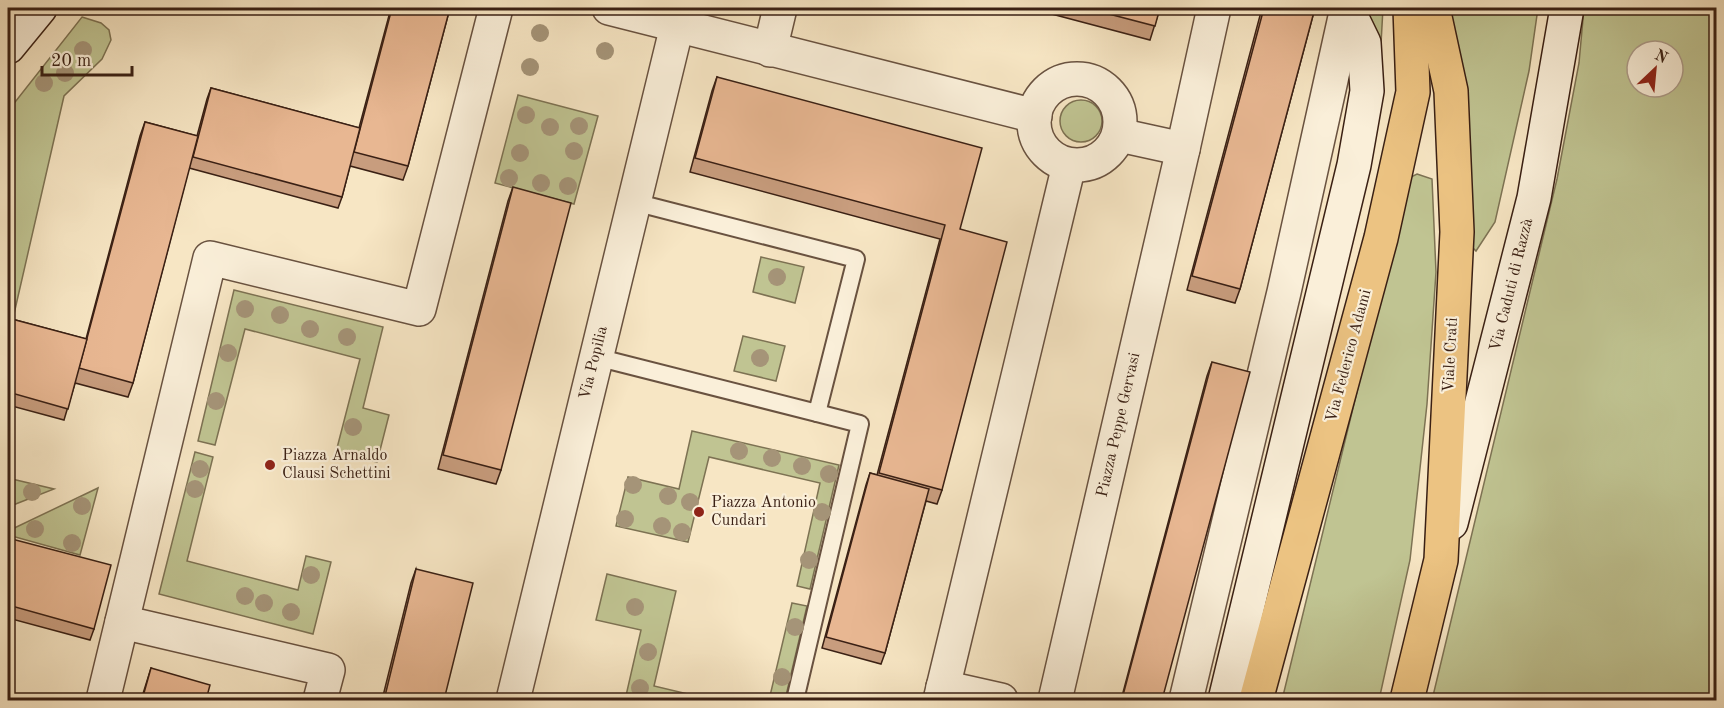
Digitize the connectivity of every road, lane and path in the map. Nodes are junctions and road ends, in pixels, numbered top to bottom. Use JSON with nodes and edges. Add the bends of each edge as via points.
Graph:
{"nodes":[{"id":1,"x":40,"y":8,"type":"edge"},
{"id":2,"x":496,"y":8,"type":"edge"},
{"id":3,"x":609,"y":8,"type":"edge"},
{"id":4,"x":780,"y":8,"type":"edge"},
{"id":5,"x":1215,"y":8,"type":"edge"},
{"id":6,"x":1347,"y":8,"type":"edge"},
{"id":7,"x":1410,"y":8,"type":"edge"},
{"id":8,"x":1434,"y":8,"type":"edge"},
{"id":9,"x":1567,"y":8,"type":"edge"},
{"id":10,"x":676,"y":26,"type":"junction"},
{"id":11,"x":8,"y":47,"type":"edge"},
{"id":12,"x":770,"y":50,"type":"junction"},
{"id":13,"x":1035,"y":116,"type":"junction"},
{"id":14,"x":1119,"y":135,"type":"junction"},
{"id":15,"x":1183,"y":148,"type":"junction"},
{"id":16,"x":1069,"y":165,"type":"junction"},
{"id":17,"x":634,"y":202,"type":"junction"},
{"id":18,"x":596,"y":357,"type":"junction"},
{"id":19,"x":817,"y":413,"type":"junction"},
{"id":20,"x":1441,"y":560,"type":"junction"},
{"id":21,"x":122,"y":622,"type":"junction"},
{"id":22,"x":942,"y":694,"type":"edge"},
{"id":23,"x":103,"y":700,"type":"edge"},
{"id":24,"x":320,"y":700,"type":"edge"},
{"id":25,"x":513,"y":700,"type":"edge"},
{"id":26,"x":795,"y":700,"type":"edge"},
{"id":27,"x":1001,"y":700,"type":"edge"},
{"id":28,"x":1055,"y":700,"type":"edge"},
{"id":29,"x":1186,"y":700,"type":"edge"},
{"id":30,"x":1225,"y":700,"type":"edge"},
{"id":31,"x":1256,"y":700,"type":"edge"},
{"id":32,"x":1407,"y":700,"type":"edge"}],
"edges":[{"from":1,"to":11,"type":"street"},
{"from":2,"to":21,"type":"street","via":[[419,309],[210,258]]},
{"from":3,"to":10,"type":"street"},
{"from":4,"to":12,"type":"street"},
{"from":5,"to":15,"type":"street","name":"Piazza Peppe Gervasi"},
{"from":6,"to":29,"type":"street"},
{"from":6,"to":30,"type":"street","via":[[1364,43],[1367,91],[1354,165]]},
{"from":7,"to":31,"type":"main road","name":"Via Federico Adami","via":[[1413,92],[1381,238]]},
{"from":8,"to":20,"type":"main road","name":"Viale Crati","via":[[1451,91],[1457,232]]},
{"from":9,"to":20,"type":"street","name":"Via Caduti di Razzà","via":[[1534,198]]},
{"from":10,"to":12,"type":"street"},
{"from":10,"to":17,"type":"street","name":"Via Popilia"},
{"from":12,"to":13,"type":"street"},
{"from":13,"to":14,"type":"street","via":[[1041,98],[1050,88],[1076,79],[1089,81],[1102,86],[1118,108]]},
{"from":13,"to":16,"type":"street","via":[[1038,141],[1047,153]]},
{"from":14,"to":15,"type":"street"},
{"from":14,"to":16,"type":"street","via":[[1101,159]]},
{"from":15,"to":28,"type":"street","name":"Piazza Peppe Gervasi"},
{"from":16,"to":22,"type":"street"},
{"from":17,"to":18,"type":"street","name":"Via Popilia"},
{"from":17,"to":19,"type":"lane","via":[[856,259]]},
{"from":18,"to":19,"type":"lane"},
{"from":18,"to":25,"type":"street","name":"Via Popilia"},
{"from":19,"to":26,"type":"lane","via":[[860,424]]},
{"from":20,"to":32,"type":"main road","name":"Viale Crati"},
{"from":21,"to":23,"type":"street"},
{"from":21,"to":24,"type":"street","via":[[328,670]]},
{"from":22,"to":27,"type":"street"}]}
